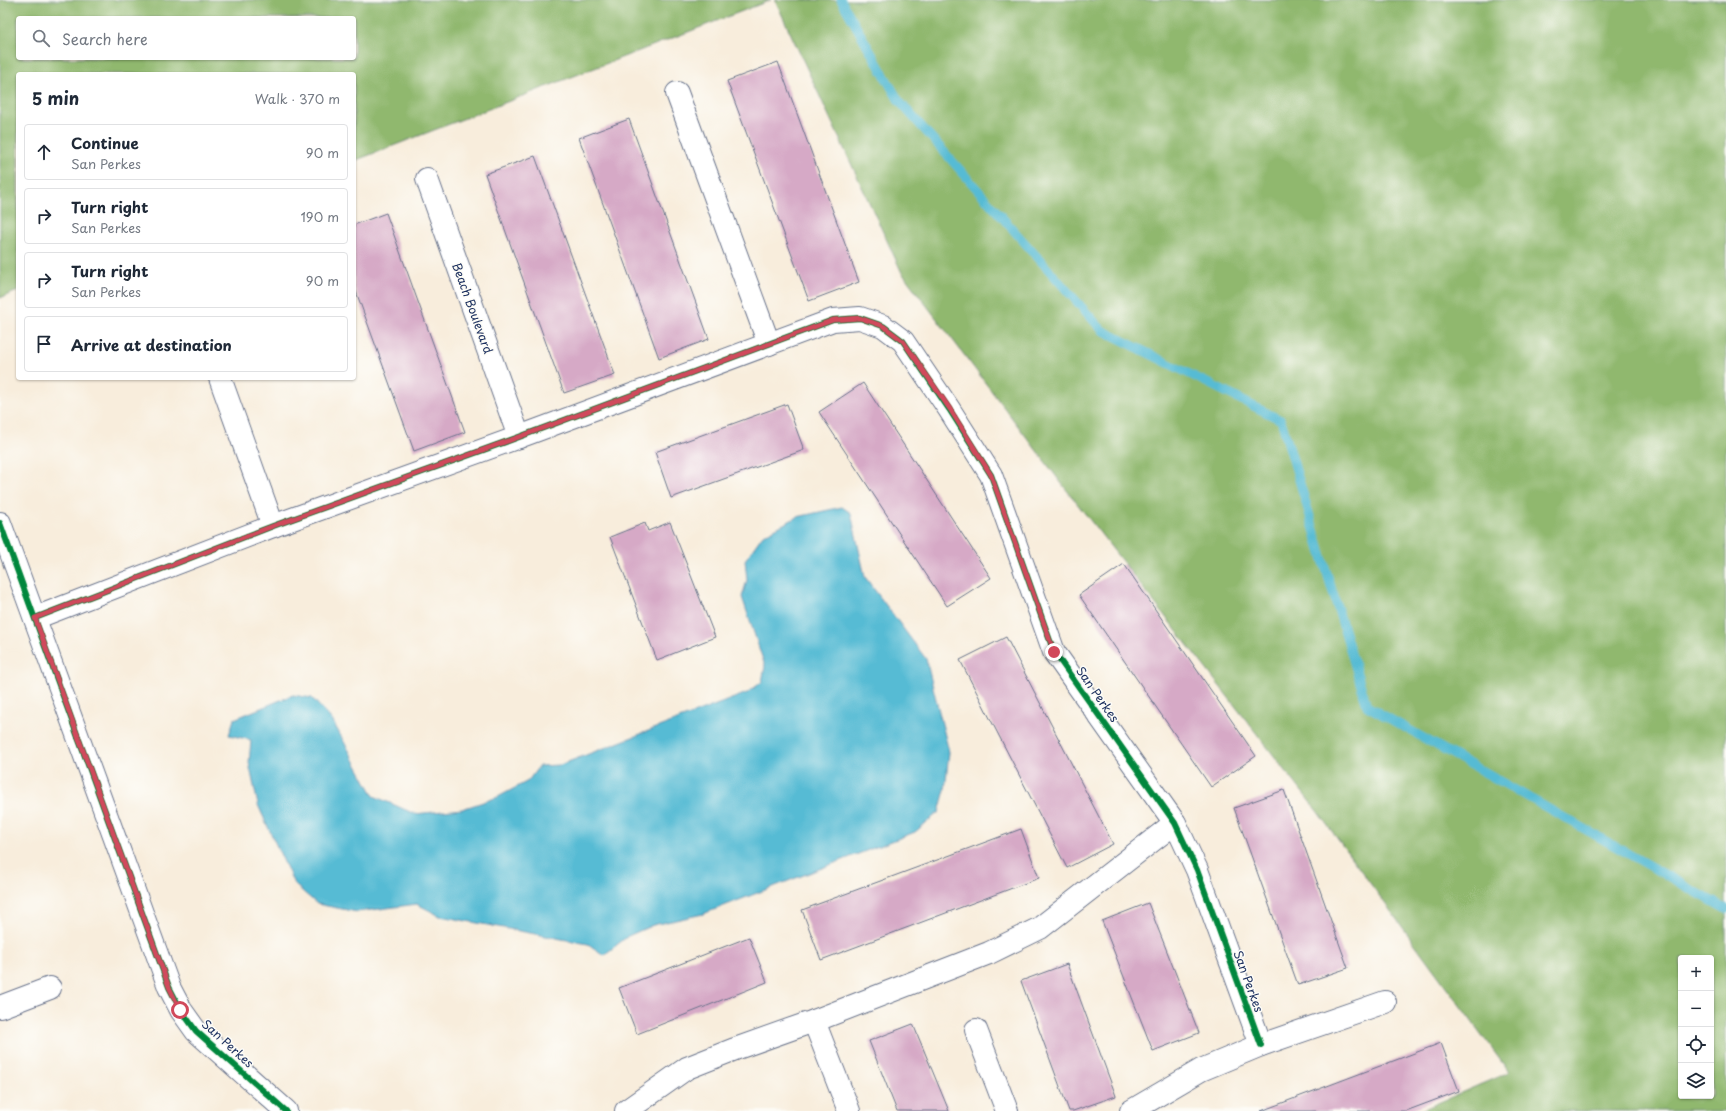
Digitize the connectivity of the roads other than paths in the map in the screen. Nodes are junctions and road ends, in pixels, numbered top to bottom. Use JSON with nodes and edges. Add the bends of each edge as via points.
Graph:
{"nodes":[{"id":1,"x":678,"y":93,"type":"dead end"},
{"id":2,"x":427,"y":179,"type":"dead end"},
{"id":3,"x":769,"y":344,"type":"junction"},
{"id":4,"x":221,"y":380,"type":"edge"},
{"id":5,"x":519,"y":437,"type":"junction"},
{"id":6,"x":0,"y":523,"type":"edge"},
{"id":7,"x":273,"y":526,"type":"junction"},
{"id":8,"x":35,"y":618,"type":"junction"},
{"id":9,"x":1176,"y":823,"type":"junction"},
{"id":10,"x":50,"y":988,"type":"dead end"},
{"id":11,"x":1385,"y":1002,"type":"dead end"},
{"id":12,"x":0,"y":1007,"type":"edge"},
{"id":13,"x":814,"y":1021,"type":"junction"},
{"id":14,"x":976,"y":1030,"type":"dead end"},
{"id":15,"x":1261,"y":1045,"type":"junction"},
{"id":16,"x":286,"y":1111,"type":"edge"},
{"id":17,"x":626,"y":1111,"type":"edge"},
{"id":18,"x":848,"y":1111,"type":"edge"},
{"id":19,"x":1007,"y":1111,"type":"edge"},
{"id":20,"x":1131,"y":1111,"type":"edge"}],
"edges":[{"from":1,"to":3,"type":"street"},
{"from":2,"to":5,"type":"street","name":"Beach Boulevard"},
{"from":3,"to":5,"type":"street","name":"San Perkes"},
{"from":3,"to":9,"type":"street","name":"San Perkes","via":[[833,320],[860,318],[883,326],[903,341],[991,475],[1054,652]]},
{"from":4,"to":7,"type":"street"},
{"from":5,"to":7,"type":"street","name":"San Perkes"},
{"from":6,"to":8,"type":"street"},
{"from":7,"to":8,"type":"street","name":"San Perkes"},
{"from":8,"to":16,"type":"street","name":"San Perkes","via":[[169,987],[180,1010],[196,1031]]},
{"from":9,"to":13,"type":"street","via":[[1040,928],[989,953]]},
{"from":9,"to":15,"type":"street","name":"San Perkes","via":[[1197,870]]},
{"from":10,"to":12,"type":"street"},
{"from":11,"to":15,"type":"street"},
{"from":13,"to":17,"type":"street","via":[[687,1068]]},
{"from":13,"to":18,"type":"street"},
{"from":14,"to":19,"type":"street"},
{"from":15,"to":20,"type":"street","via":[[1201,1070]]}]}
